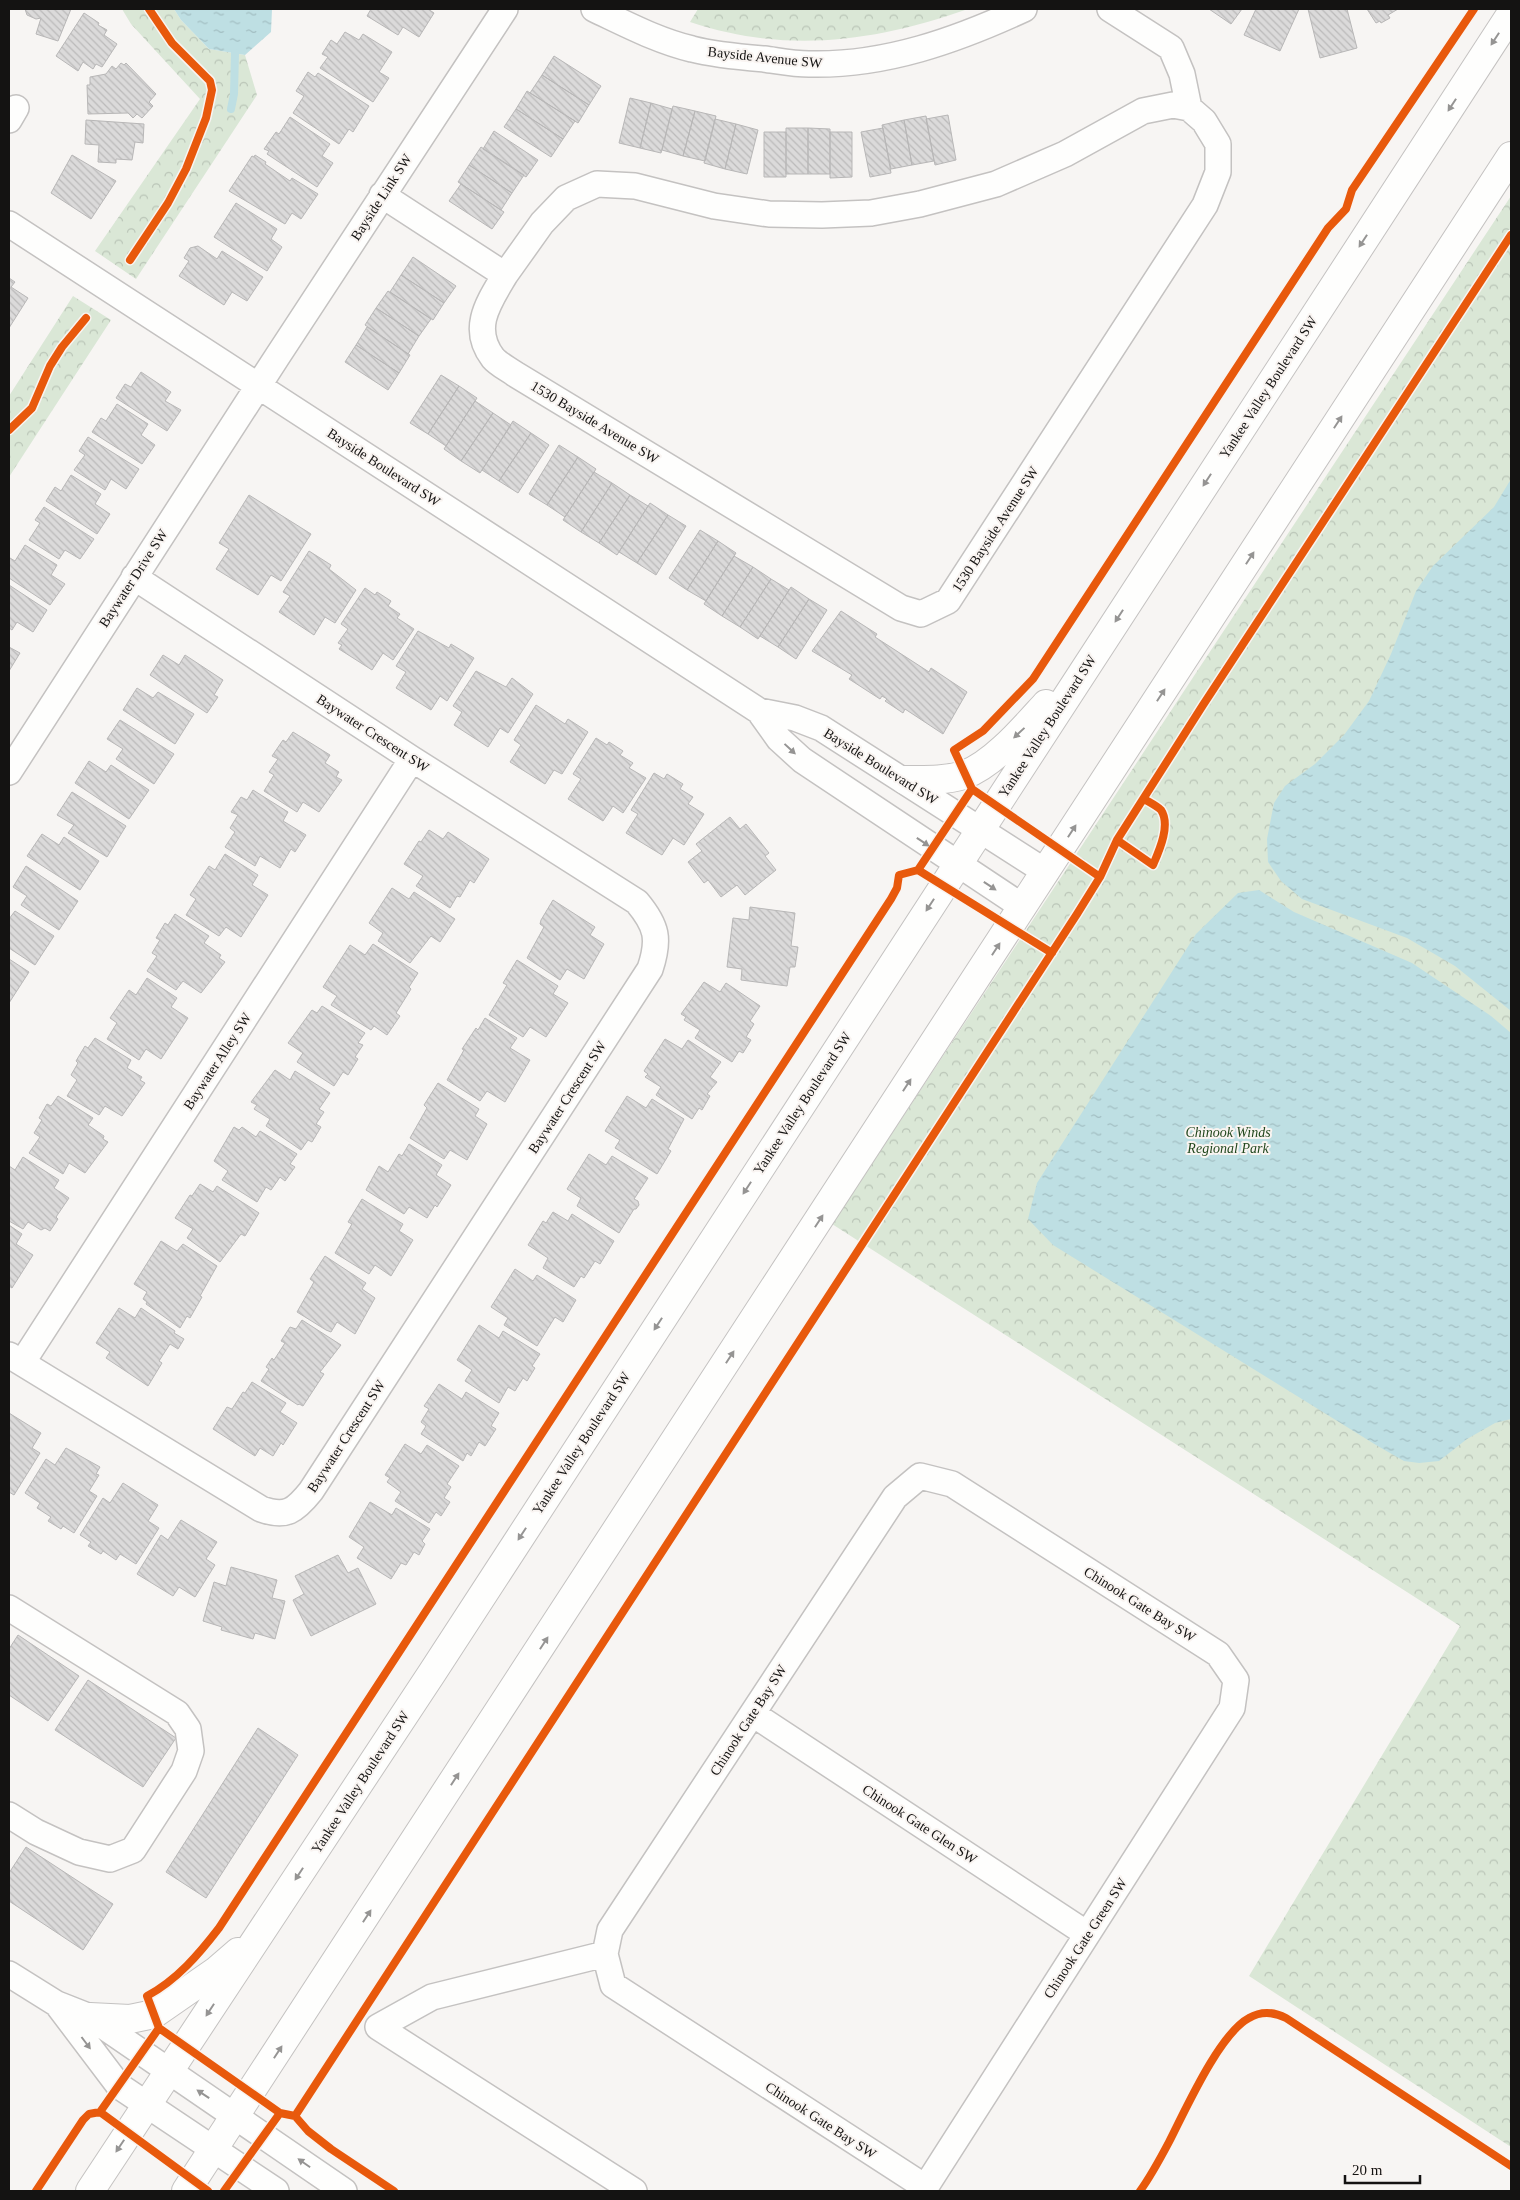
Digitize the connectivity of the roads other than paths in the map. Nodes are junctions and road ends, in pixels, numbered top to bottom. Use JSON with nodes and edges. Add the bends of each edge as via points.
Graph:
{"nodes":[{"id":1,"x":505,"y":9,"type":"edge"},
{"id":2,"x":594,"y":9,"type":"edge"},
{"id":3,"x":1024,"y":9,"type":"edge"},
{"id":4,"x":1110,"y":9,"type":"edge"},
{"id":5,"x":1511,"y":14,"type":"edge"},
{"id":6,"x":1189,"y":108,"type":"junction"},
{"id":7,"x":1511,"y":156,"type":"edge"},
{"id":8,"x":382,"y":195,"type":"junction"},
{"id":9,"x":9,"y":224,"type":"edge"},
{"id":10,"x":505,"y":275,"type":"junction"},
{"id":11,"x":258,"y":385,"type":"junction"},
{"id":12,"x":134,"y":577,"type":"junction"},
{"id":13,"x":1099,"y":646,"type":"junction"},
{"id":14,"x":759,"y":711,"type":"junction"},
{"id":15,"x":412,"y":759,"type":"junction"},
{"id":16,"x":9,"y":772,"type":"edge"},
{"id":17,"x":906,"y":780,"type":"junction"},
{"id":18,"x":980,"y":829,"type":"junction"},
{"id":19,"x":957,"y":864,"type":"junction"},
{"id":20,"x":1046,"y":872,"type":"junction"},
{"id":21,"x":1023,"y":907,"type":"junction"},
{"id":22,"x":16,"y":1359,"type":"edge"},
{"id":23,"x":9,"y":1608,"type":"edge"},
{"id":24,"x":1236,"y":1680,"type":"joint"},
{"id":25,"x":753,"y":1714,"type":"junction"},
{"id":26,"x":9,"y":1815,"type":"edge"},
{"id":27,"x":1087,"y":1934,"type":"junction"},
{"id":28,"x":258,"y":1935,"type":"junction"},
{"id":29,"x":605,"y":1954,"type":"junction"},
{"id":30,"x":9,"y":1974,"type":"edge"},
{"id":31,"x":57,"y":2004,"type":"junction"},
{"id":32,"x":90,"y":2017,"type":"junction"},
{"id":33,"x":170,"y":2071,"type":"junction"},
{"id":34,"x":147,"y":2105,"type":"junction"},
{"id":35,"x":236,"y":2116,"type":"junction"},
{"id":36,"x":214,"y":2150,"type":"junction"},
{"id":37,"x":924,"y":2189,"type":"edge"},
{"id":38,"x":90,"y":2191,"type":"edge"},
{"id":39,"x":186,"y":2191,"type":"edge"},
{"id":40,"x":276,"y":2191,"type":"edge"},
{"id":41,"x":344,"y":2191,"type":"edge"},
{"id":42,"x":634,"y":2191,"type":"edge"}],
"edges":[{"from":1,"to":8,"type":"street","name":"Bayside Link SW"},
{"from":2,"to":3,"type":"street","name":"Bayside Avenue SW","via":[[644,33],[693,49],[809,64],[866,61],[920,50],[979,30]]},
{"from":4,"to":6,"type":"street","via":[[1171,48],[1182,74]]},
{"from":5,"to":13,"type":"main road","name":"Yankee Valley Boulevard SW","one_way":true},
{"from":6,"to":10,"type":"street","name":"1530 Bayside Avenue SW","via":[[1173,105],[1143,111],[1065,154],[996,184],[920,204],[870,212],[769,214],[714,206],[635,186],[597,184],[566,198],[542,223]]},
{"from":6,"to":10,"type":"street","name":"1530 Bayside Avenue SW","via":[[1204,121],[1218,144],[1218,172],[1205,205],[948,601],[922,614],[901,608],[494,359],[482,338],[486,308]]},
{"from":20,"to":7,"type":"main road","one_way":true},
{"from":8,"to":10,"type":"street"},
{"from":8,"to":11,"type":"street","name":"Bayside Link SW"},
{"from":9,"to":11,"type":"street","name":"Bayside Boulevard SW"},
{"from":11,"to":12,"type":"street","name":"Baywater Drive SW"},
{"from":11,"to":14,"type":"street","name":"Bayside Boulevard SW"},
{"from":12,"to":15,"type":"street","name":"Baywater Crescent SW"},
{"from":12,"to":16,"type":"street","name":"Baywater Drive SW"},
{"from":13,"to":17,"type":"main road","one_way":true,"via":[[1024,728],[988,761],[952,778]]},
{"from":13,"to":18,"type":"main road","name":"Yankee Valley Boulevard SW"},
{"from":14,"to":17,"type":"street","name":"Bayside Boulevard SW","via":[[795,718],[821,728]]},
{"from":14,"to":19,"type":"street","name":"Bayside Boulevard SW","one_way":true,"via":[[779,738],[802,760]]},
{"from":15,"to":22,"type":"street","name":"Baywater Alley SW"},
{"from":15,"to":22,"type":"street","name":"Baywater Crescent SW","via":[[637,902],[656,931],[656,952],[645,977],[311,1491],[300,1505],[285,1514],[261,1509]]},
{"from":17,"to":18,"type":"street","name":"Bayside Boulevard SW"},
{"from":18,"to":19,"type":"main road","name":"Yankee Valley Boulevard SW"},
{"from":18,"to":20,"type":"street","name":"Bayside Boulevard SW"},
{"from":19,"to":21,"type":"street","name":"Bayside Boulevard SW","one_way":true},
{"from":19,"to":28,"type":"main road","name":"Yankee Valley Boulevard SW","one_way":true},
{"from":20,"to":21,"type":"main road"},
{"from":35,"to":21,"type":"main road","one_way":true},
{"from":23,"to":26,"type":"street","via":[[177,1713],[188,1729],[191,1751],[184,1770],[133,1850],[110,1859],[79,1852]]},
{"from":24,"to":25,"type":"street","name":"Chinook Gate Bay SW","via":[[1218,1654],[952,1484],[920,1476],[895,1497]]},
{"from":24,"to":27,"type":"street","name":"Chinook Gate Green SW","via":[[1232,1708]]},
{"from":25,"to":27,"type":"street","name":"Chinook Gate Glen SW"},
{"from":25,"to":29,"type":"street","name":"Chinook Gate Bay SW","via":[[610,1930]]},
{"from":27,"to":37,"type":"street","name":"Chinook Gate Green SW"},
{"from":28,"to":32,"type":"main road","via":[[216,1971],[154,2014],[130,2019]]},
{"from":28,"to":33,"type":"main road","name":"Yankee Valley Boulevard SW","one_way":true},
{"from":29,"to":37,"type":"street","name":"Chinook Gate Bay SW","via":[[613,1985]]},
{"from":29,"to":42,"type":"street","via":[[432,1998],[378,2027]]},
{"from":30,"to":31,"type":"street"},
{"from":31,"to":32,"type":"street"},
{"from":31,"to":34,"type":"street","one_way":true,"via":[[119,2086]]},
{"from":32,"to":33,"type":"street"},
{"from":33,"to":34,"type":"main road","name":"Yankee Valley Boulevard SW"},
{"from":35,"to":33,"type":"street","one_way":true},
{"from":34,"to":36,"type":"street"},
{"from":34,"to":38,"type":"main road","name":"Yankee Valley Boulevard SW","one_way":true},
{"from":35,"to":36,"type":"main road"},
{"from":41,"to":35,"type":"street","one_way":true},
{"from":36,"to":39,"type":"main road"},
{"from":36,"to":40,"type":"street"}]}
